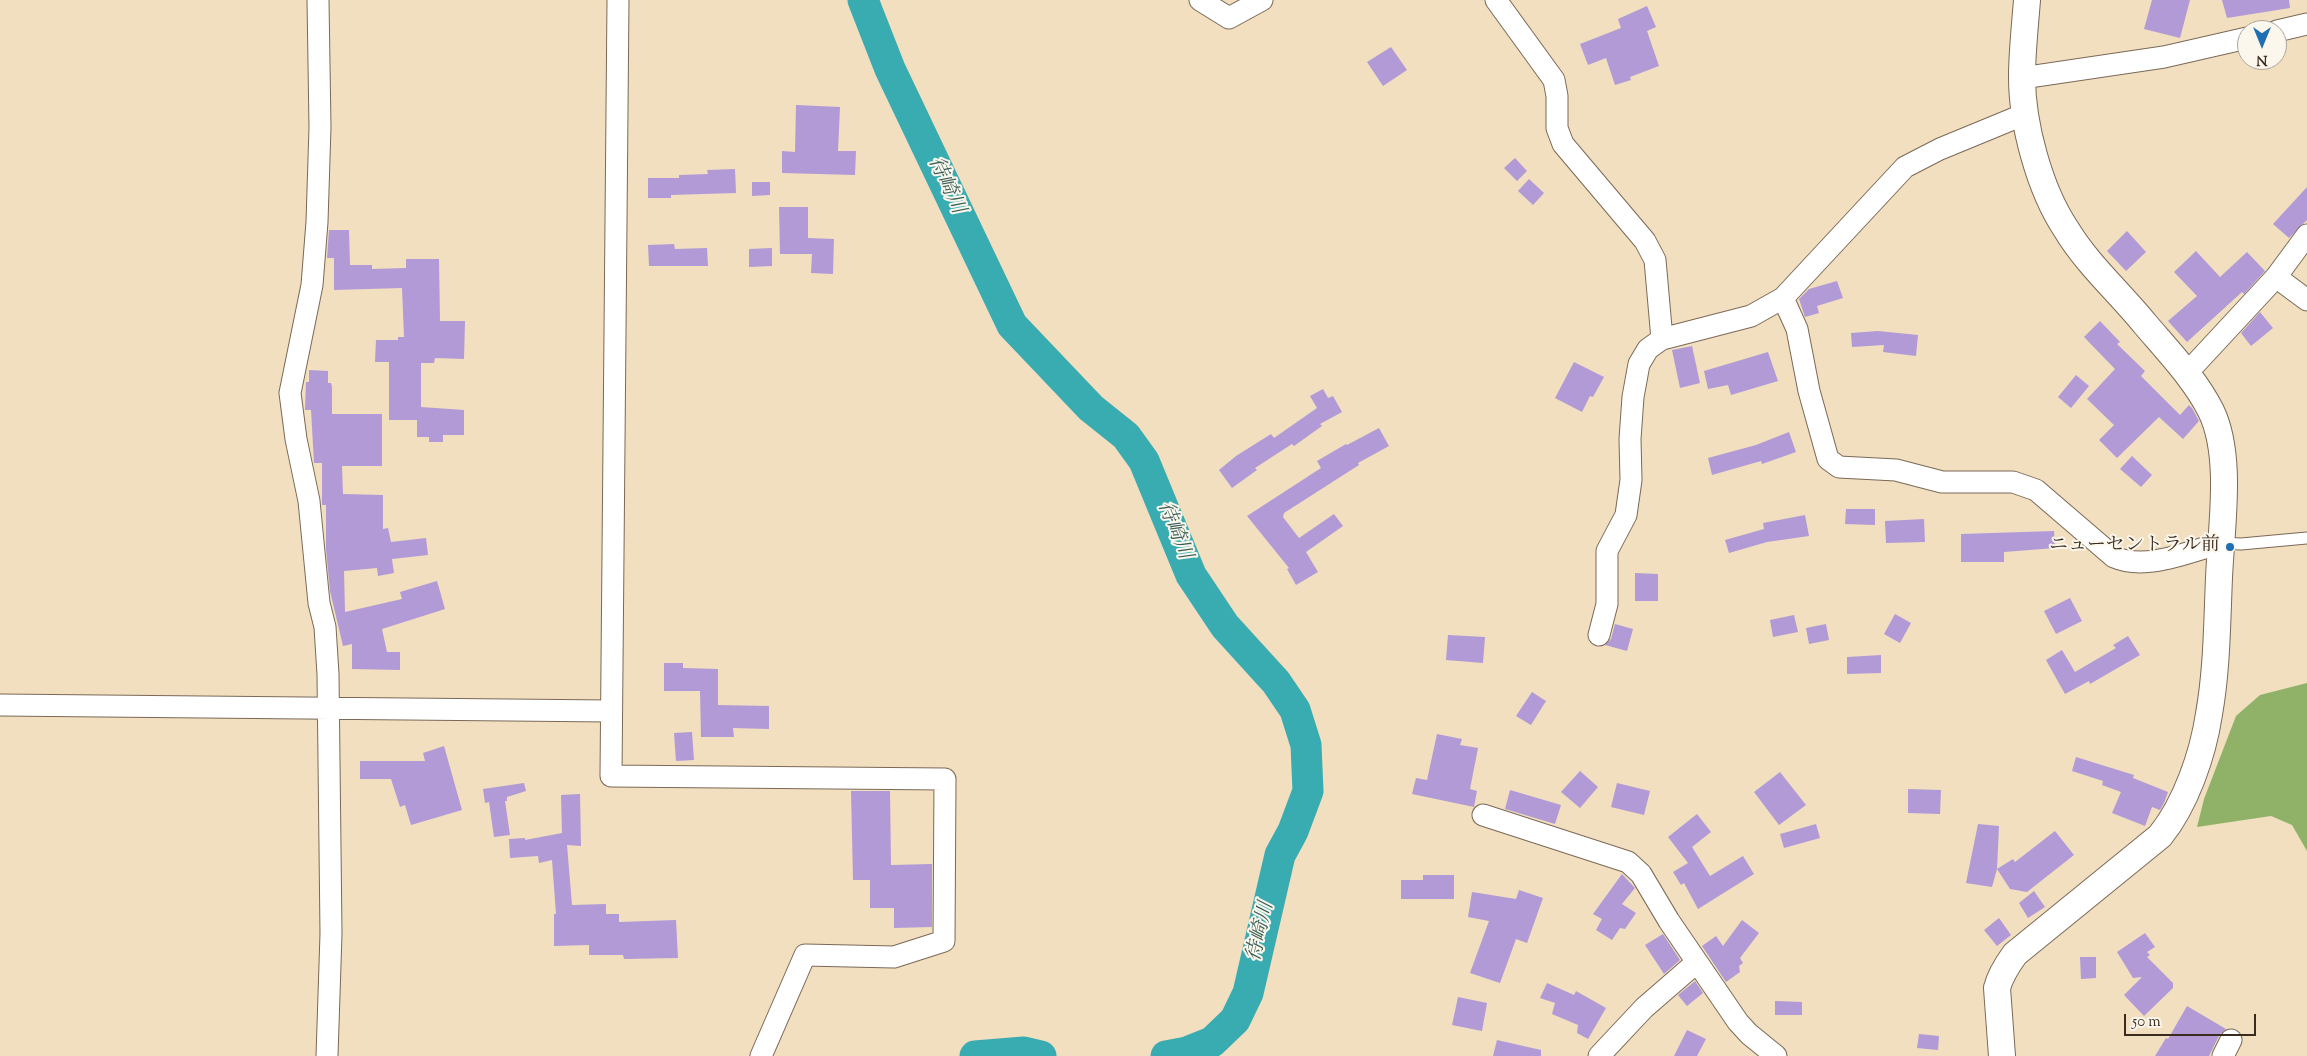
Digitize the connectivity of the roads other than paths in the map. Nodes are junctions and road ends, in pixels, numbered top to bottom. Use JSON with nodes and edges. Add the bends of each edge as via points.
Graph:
{"nodes":[{"id":1,"x":318,"y":0,"type":"edge"},
{"id":2,"x":618,"y":0,"type":"edge"},
{"id":3,"x":1200,"y":0,"type":"edge"},
{"id":4,"x":1262,"y":0,"type":"edge"},
{"id":5,"x":1496,"y":0,"type":"edge"},
{"id":6,"x":2027,"y":0,"type":"edge"},
{"id":7,"x":2307,"y":24,"type":"edge"},
{"id":8,"x":2287,"y":29,"type":"edge"},
{"id":9,"x":2237,"y":40,"type":"edge"},
{"id":10,"x":2022,"y":78,"type":"junction"},
{"id":11,"x":2025,"y":114,"type":"junction"},
{"id":12,"x":2307,"y":235,"type":"edge"},
{"id":13,"x":2276,"y":277,"type":"junction"},
{"id":14,"x":1783,"y":298,"type":"junction"},
{"id":15,"x":2307,"y":300,"type":"edge"},
{"id":16,"x":1662,"y":339,"type":"junction"},
{"id":17,"x":2186,"y":374,"type":"junction"},
{"id":18,"x":2307,"y":538,"type":"edge"},
{"id":19,"x":2220,"y":543,"type":"junction"},
{"id":20,"x":1599,"y":635,"type":"dead end"},
{"id":21,"x":0,"y":704,"type":"edge"},
{"id":22,"x":330,"y":708,"type":"junction"},
{"id":23,"x":610,"y":711,"type":"junction"},
{"id":24,"x":1484,"y":815,"type":"dead end"},
{"id":25,"x":1697,"y":962,"type":"junction"},
{"id":26,"x":327,"y":1056,"type":"edge"},
{"id":27,"x":761,"y":1056,"type":"edge"},
{"id":28,"x":1599,"y":1056,"type":"edge"},
{"id":29,"x":1776,"y":1056,"type":"edge"},
{"id":30,"x":2002,"y":1056,"type":"edge"}],
"edges":[{"from":1,"to":22,"type":"street","via":[[320,127],[317,222],[312,285],[290,393],[309,501],[319,603],[325,627]]},
{"from":2,"to":23,"type":"street"},
{"from":3,"to":4,"type":"street","via":[[1229,18]]},
{"from":5,"to":16,"type":"street","via":[[1554,80],[1557,128],[1563,144],[1646,241],[1655,260]]},
{"from":6,"to":10,"type":"street"},
{"from":7,"to":8,"type":"street"},
{"from":9,"to":10,"type":"street","via":[[2164,56]]},
{"from":10,"to":11,"type":"street"},
{"from":11,"to":14,"type":"street","via":[[1940,148],[1905,167]]},
{"from":11,"to":17,"type":"street","via":[[2042,179],[2066,229]]},
{"from":12,"to":13,"type":"street"},
{"from":13,"to":15,"type":"street"},
{"from":13,"to":17,"type":"street"},
{"from":14,"to":16,"type":"street","via":[[1751,316]]},
{"from":14,"to":19,"type":"street","via":[[1797,329],[1809,391],[1828,459],[1839,467],[1896,470],[1942,482],[2013,482],[2036,490],[2114,557],[2126,562],[2150,562]]},
{"from":16,"to":20,"type":"street","via":[[1648,350],[1639,364],[1633,397],[1631,480],[1626,515],[1608,551],[1607,604]]},
{"from":17,"to":19,"type":"street","via":[[2210,408],[2220,438],[2223,464]]},
{"from":18,"to":19,"type":"lane"},
{"from":19,"to":30,"type":"street","via":[[2209,716],[2187,792],[2160,836],[2009,962],[1997,988]]},
{"from":21,"to":22,"type":"street"},
{"from":22,"to":23,"type":"street"},
{"from":22,"to":26,"type":"street","via":[[331,934]]},
{"from":23,"to":27,"type":"street","via":[[611,776],[945,779],[944,941],[894,957],[805,955]]},
{"from":24,"to":25,"type":"street","via":[[1628,862],[1641,874]]},
{"from":25,"to":28,"type":"street","via":[[1644,1008]]},
{"from":25,"to":29,"type":"street","via":[[1738,1022]]}]}
